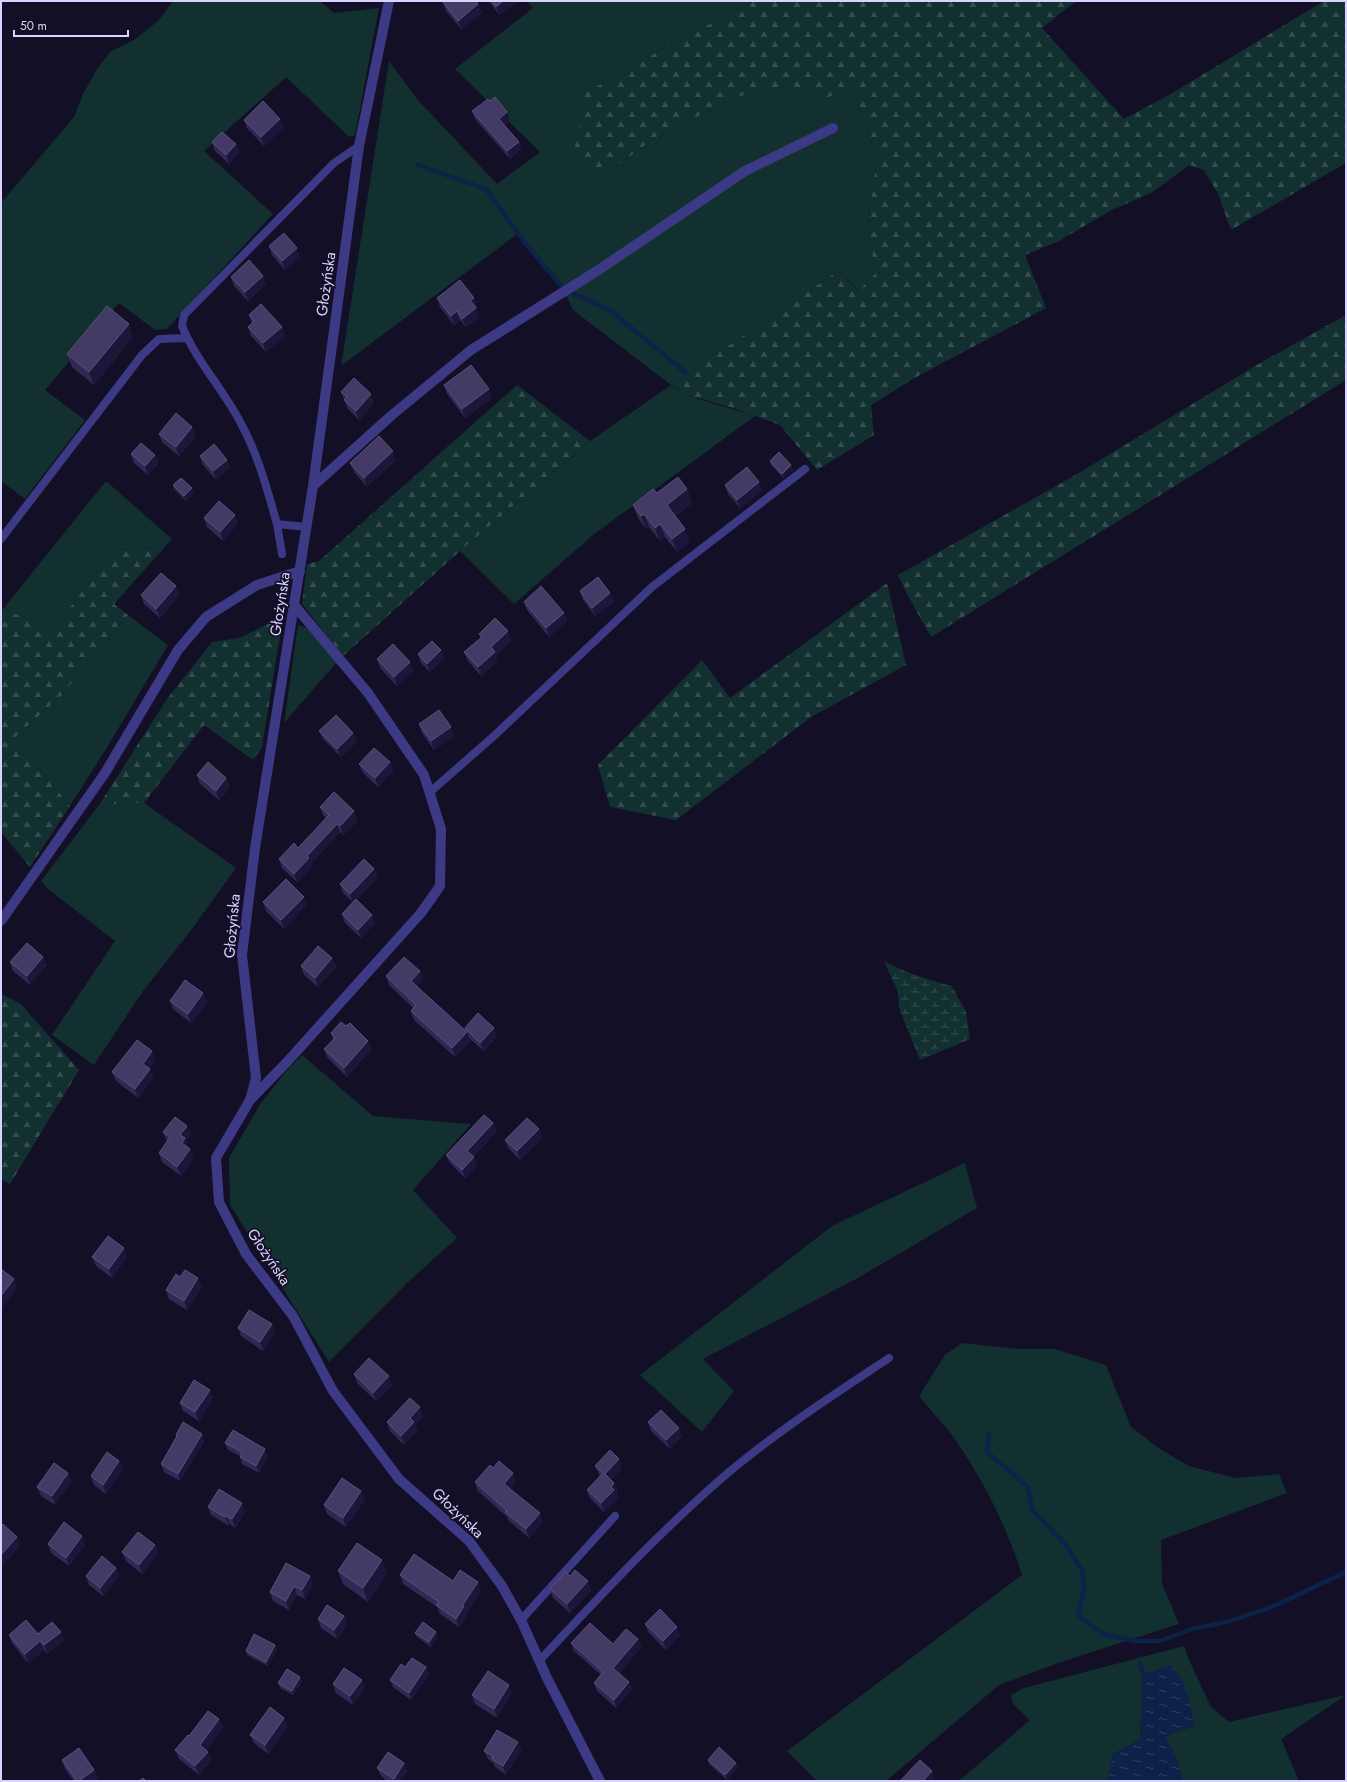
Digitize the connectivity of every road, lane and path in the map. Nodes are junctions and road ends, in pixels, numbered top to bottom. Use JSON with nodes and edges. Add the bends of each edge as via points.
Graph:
{"nodes":[{"id":1,"x":389,"y":1,"type":"edge"},
{"id":2,"x":833,"y":128,"type":"dead end"},
{"id":3,"x":359,"y":146,"type":"junction"},
{"id":4,"x":187,"y":338,"type":"junction"},
{"id":5,"x":804,"y":469,"type":"dead end"},
{"id":6,"x":313,"y":486,"type":"junction"},
{"id":7,"x":277,"y":524,"type":"junction"},
{"id":8,"x":307,"y":527,"type":"junction"},
{"id":9,"x":1,"y":539,"type":"edge"},
{"id":10,"x":282,"y":554,"type":"dead end"},
{"id":11,"x":300,"y":571,"type":"junction"},
{"id":12,"x":294,"y":606,"type":"junction"},
{"id":13,"x":429,"y":793,"type":"junction"},
{"id":14,"x":1,"y":921,"type":"edge"},
{"id":15,"x":250,"y":1100,"type":"junction"},
{"id":16,"x":889,"y":1358,"type":"dead end"},
{"id":17,"x":615,"y":1516,"type":"dead end"},
{"id":18,"x":521,"y":1620,"type":"junction"},
{"id":19,"x":539,"y":1661,"type":"junction"},
{"id":20,"x":600,"y":1781,"type":"edge"}],
"edges":[{"from":1,"to":3,"type":"street","name":"Głożyńska"},
{"from":2,"to":6,"type":"street","via":[[745,171],[600,269],[471,350],[392,415]]},
{"from":3,"to":4,"type":"lane","via":[[334,162],[184,315],[182,326]]},
{"from":3,"to":6,"type":"street","name":"Głożyńska"},
{"from":4,"to":7,"type":"lane","via":[[238,418],[259,462]]},
{"from":4,"to":9,"type":"lane","via":[[159,339],[142,355]]},
{"from":5,"to":13,"type":"lane","via":[[652,587],[495,735]]},
{"from":6,"to":8,"type":"street","name":"Głożyńska"},
{"from":7,"to":8,"type":"lane"},
{"from":7,"to":10,"type":"lane"},
{"from":8,"to":11,"type":"street","name":"Głożyńska"},
{"from":11,"to":12,"type":"street","name":"Głożyńska"},
{"from":11,"to":14,"type":"street","via":[[257,585],[206,617],[178,650],[105,773]]},
{"from":12,"to":13,"type":"street","via":[[368,693],[424,775]]},
{"from":12,"to":15,"type":"street","name":"Głożyńska","via":[[255,848],[242,955],[256,1078]]},
{"from":13,"to":15,"type":"street","via":[[440,830],[440,886],[421,913]]},
{"from":15,"to":18,"type":"street","name":"Głożyńska","via":[[216,1158],[219,1202],[243,1248],[293,1316],[337,1397],[399,1479],[470,1541],[502,1586]]},
{"from":16,"to":19,"type":"lane","via":[[798,1418],[729,1472],[618,1576]]},
{"from":17,"to":18,"type":"lane"},
{"from":18,"to":19,"type":"street","name":"Głożyńska"},
{"from":19,"to":20,"type":"street","name":"Głożyńska"}]}
